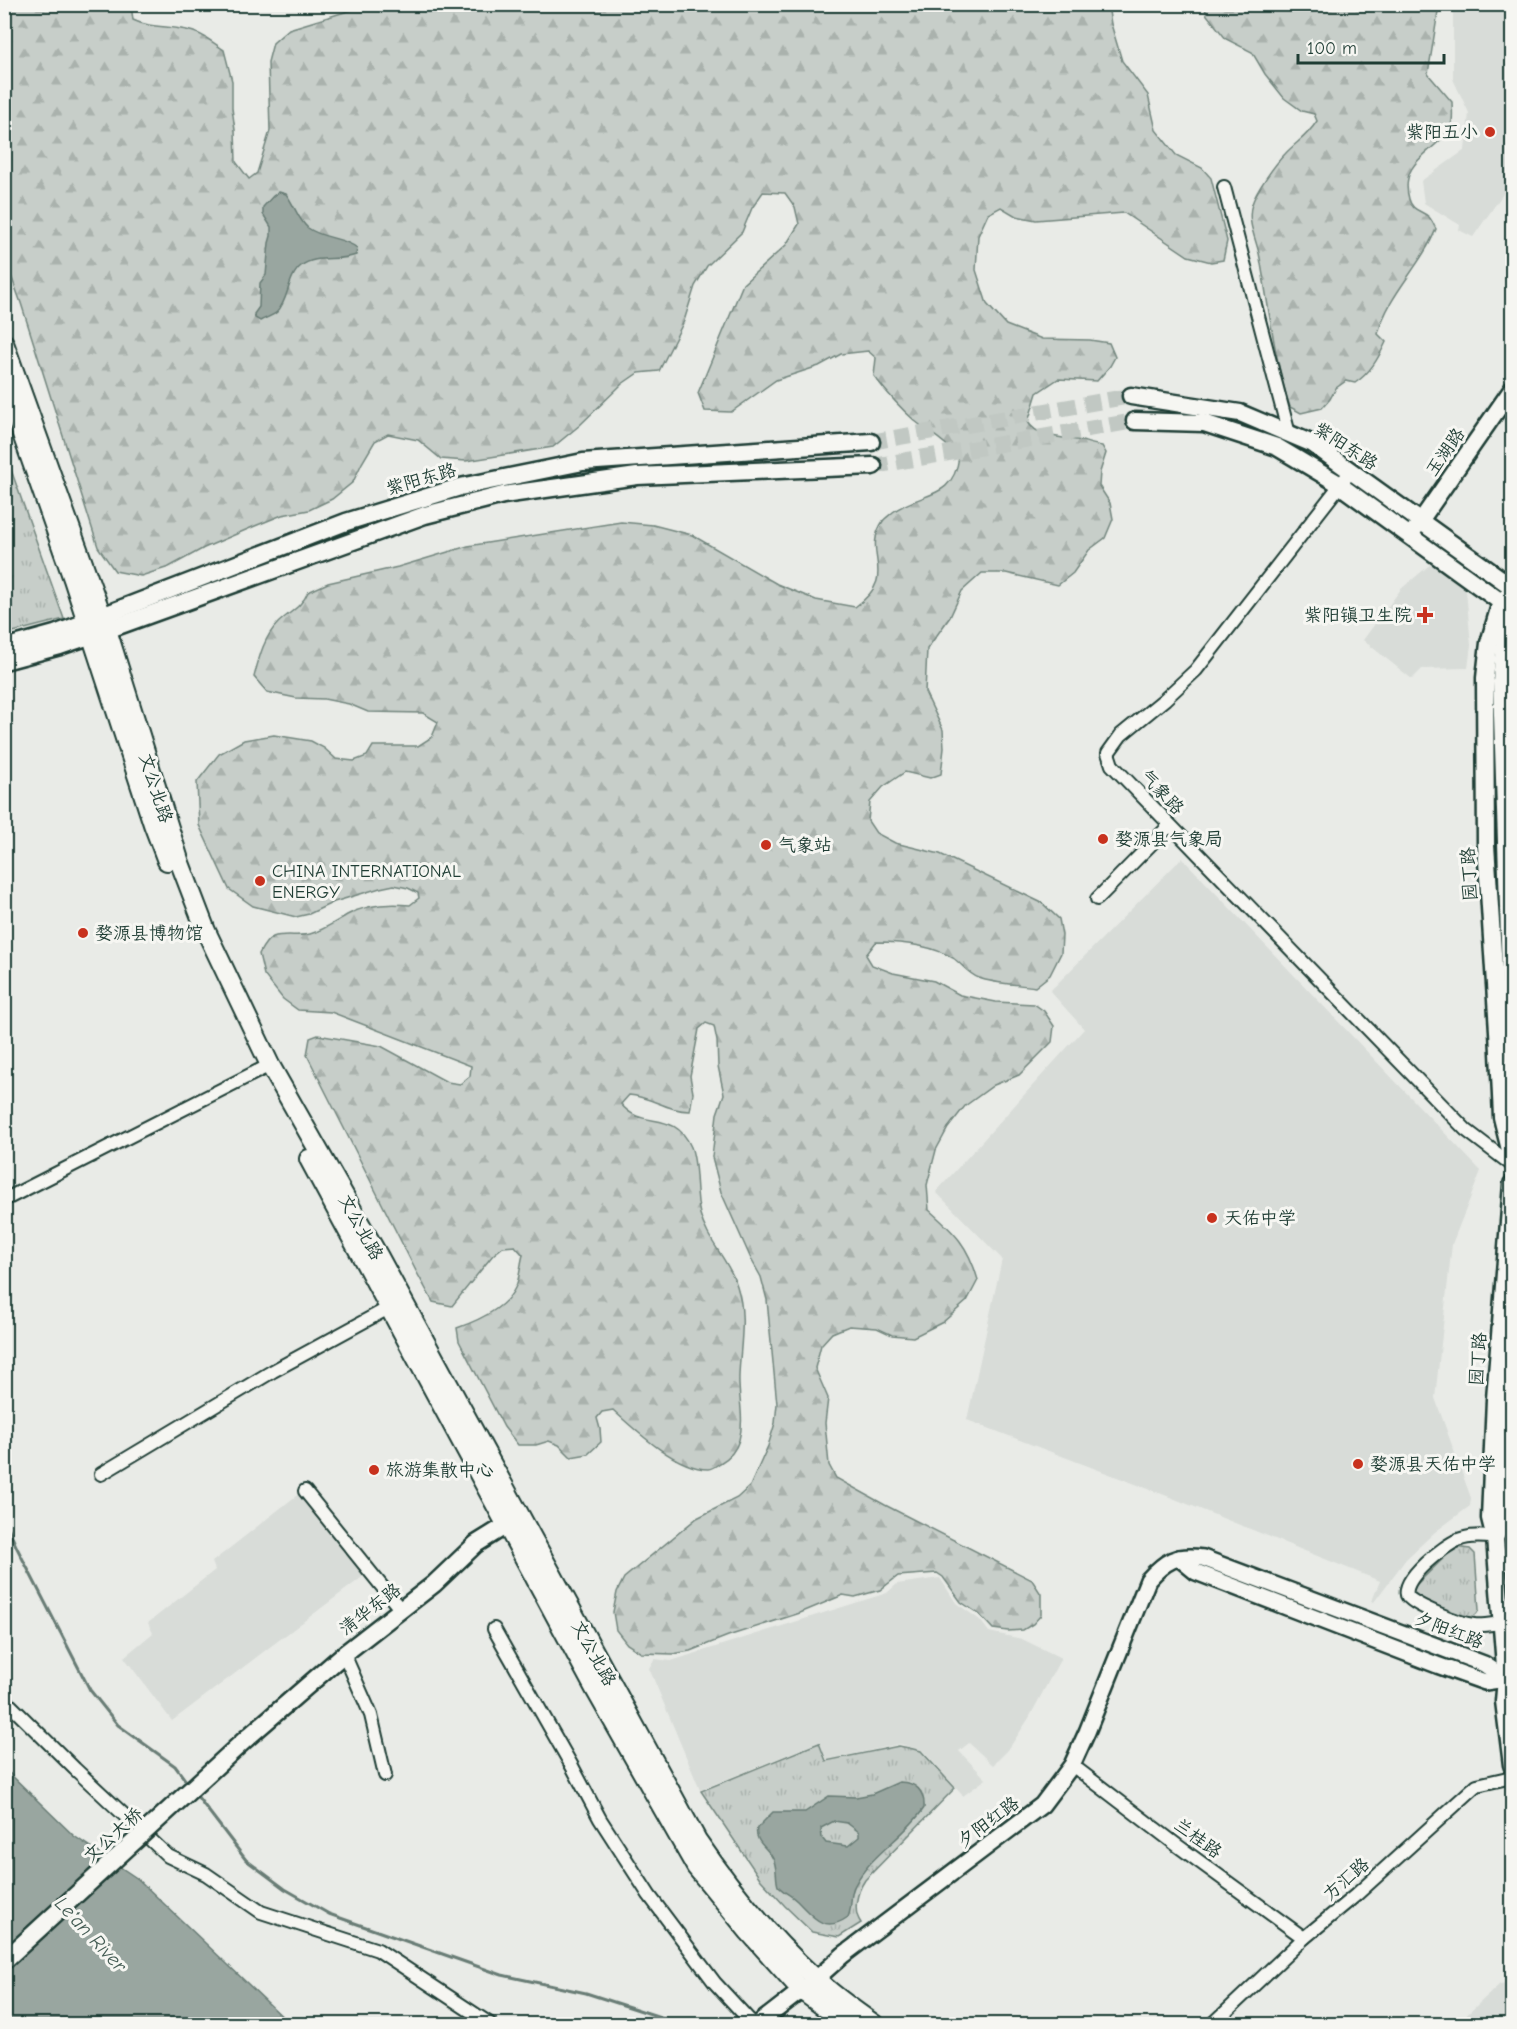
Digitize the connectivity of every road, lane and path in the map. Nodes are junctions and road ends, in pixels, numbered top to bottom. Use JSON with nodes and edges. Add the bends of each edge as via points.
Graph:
{"nodes":[{"id":1,"x":1224,"y":187,"type":"dead end"},
{"id":2,"x":4,"y":343,"type":"edge"},
{"id":3,"x":4,"y":383,"type":"edge"},
{"id":4,"x":1512,"y":389,"type":"edge"},
{"id":5,"x":1131,"y":396,"type":"tunnel mouth"},
{"id":6,"x":1135,"y":421,"type":"tunnel mouth"},
{"id":7,"x":1289,"y":434,"type":"junction"},
{"id":8,"x":871,"y":442,"type":"tunnel mouth"},
{"id":9,"x":873,"y":466,"type":"tunnel mouth"},
{"id":10,"x":1351,"y":471,"type":"junction"},
{"id":11,"x":1341,"y":486,"type":"junction"},
{"id":12,"x":1420,"y":521,"type":"junction"},
{"id":13,"x":1410,"y":536,"type":"junction"},
{"id":14,"x":1512,"y":587,"type":"edge"},
{"id":15,"x":1510,"y":605,"type":"edge"},
{"id":16,"x":97,"y":626,"type":"junction"},
{"id":17,"x":4,"y":648,"type":"edge"},
{"id":18,"x":4,"y":661,"type":"edge"},
{"id":19,"x":1169,"y":826,"type":"junction"},
{"id":20,"x":1097,"y":899,"type":"dead end"},
{"id":21,"x":1509,"y":1031,"type":"edge"},
{"id":22,"x":265,"y":1067,"type":"junction"},
{"id":23,"x":1512,"y":1158,"type":"edge"},
{"id":24,"x":1512,"y":1165,"type":"edge"},
{"id":25,"x":1512,"y":1184,"type":"edge"},
{"id":26,"x":10,"y":1197,"type":"dead end"},
{"id":27,"x":396,"y":1304,"type":"junction"},
{"id":28,"x":1512,"y":1371,"type":"edge"},
{"id":29,"x":101,"y":1474,"type":"dead end"},
{"id":30,"x":304,"y":1491,"type":"dead end"},
{"id":31,"x":514,"y":1521,"type":"junction"},
{"id":32,"x":1495,"y":1538,"type":"junction"},
{"id":33,"x":1505,"y":1563,"type":"edge"},
{"id":34,"x":400,"y":1610,"type":"junction"},
{"id":35,"x":1502,"y":1623,"type":"junction"},
{"id":36,"x":494,"y":1629,"type":"dead end"},
{"id":37,"x":344,"y":1654,"type":"junction"},
{"id":38,"x":1509,"y":1685,"type":"edge"},
{"id":39,"x":4,"y":1699,"type":"edge"},
{"id":40,"x":247,"y":1738,"type":"joint"},
{"id":41,"x":1512,"y":1764,"type":"edge"},
{"id":42,"x":1072,"y":1765,"type":"junction"},
{"id":43,"x":385,"y":1775,"type":"dead end"},
{"id":44,"x":1512,"y":1777,"type":"edge"},
{"id":45,"x":1304,"y":1938,"type":"junction"},
{"id":46,"x":4,"y":1961,"type":"edge"},
{"id":47,"x":809,"y":1985,"type":"junction"},
{"id":48,"x":1222,"y":2022,"type":"edge"},
{"id":49,"x":490,"y":2025,"type":"edge"},
{"id":50,"x":753,"y":2025,"type":"edge"},
{"id":51,"x":758,"y":2025,"type":"edge"},
{"id":52,"x":847,"y":2025,"type":"edge"},
{"id":53,"x":874,"y":2025,"type":"edge"}],
"edges":[{"from":1,"to":7,"type":"street"},
{"from":2,"to":16,"type":"main road","name":"文公北路"},
{"from":3,"to":16,"type":"main road","name":"文公北路"},
{"from":4,"to":12,"type":"street","name":"玉湖路"},
{"from":5,"to":7,"type":"main road","name":"紫阳东路","via":[[1240,413]]},
{"from":6,"to":11,"type":"main road","name":"紫阳东路","via":[[1204,423],[1277,447]]},
{"from":7,"to":10,"type":"main road","name":"紫阳东路","via":[[1313,444]]},
{"from":8,"to":16,"type":"main road","name":"紫阳东路","via":[[583,462],[460,487],[346,522]]},
{"from":9,"to":16,"type":"main road","name":"紫阳东路","via":[[638,476],[503,495],[424,515]]},
{"from":10,"to":11,"type":"street","name":"气象路"},
{"from":10,"to":12,"type":"main road","name":"紫阳东路"},
{"from":11,"to":13,"type":"main road","name":"紫阳东路"},
{"from":11,"to":19,"type":"street","name":"气象路","via":[[1196,670],[1121,735],[1108,753],[1112,765]]},
{"from":12,"to":13,"type":"street","name":"玉湖路"},
{"from":12,"to":14,"type":"main road","name":"紫阳东路"},
{"from":13,"to":15,"type":"main road","name":"紫阳东路"},
{"from":15,"to":21,"type":"main road","name":"园丁路","via":[[1489,643],[1485,678],[1486,845]]},
{"from":16,"to":17,"type":"main road","name":"紫阳东路"},
{"from":16,"to":18,"type":"main road","name":"紫阳东路","via":[[60,646]]},
{"from":16,"to":22,"type":"main road","name":"文公北路","via":[[153,824],[199,943]]},
{"from":19,"to":20,"type":"street"},
{"from":19,"to":24,"type":"street","name":"气象路","via":[[1466,1130]]},
{"from":21,"to":23,"type":"main road","name":"园丁路","via":[[1502,1117]]},
{"from":22,"to":26,"type":"street"},
{"from":22,"to":27,"type":"main road","name":"文公北路"},
{"from":25,"to":32,"type":"main road","name":"园丁路","via":[[1495,1399],[1490,1518]]},
{"from":27,"to":29,"type":"street","via":[[273,1371]]},
{"from":27,"to":31,"type":"main road","name":"文公北路"},
{"from":28,"to":32,"type":"main road","name":"园丁路","via":[[1504,1519]]},
{"from":30,"to":34,"type":"street"},
{"from":31,"to":34,"type":"main road","name":"清华东路","via":[[476,1544]]},
{"from":31,"to":47,"type":"main road","name":"文公北路","via":[[596,1691],[696,1867],[748,1932]]},
{"from":32,"to":33,"type":"main road","name":"园丁路"},
{"from":32,"to":35,"type":"street","via":[[1470,1536],[1448,1546],[1417,1572],[1407,1595],[1416,1604],[1467,1624]]},
{"from":33,"to":35,"type":"main road","name":"园丁路"},
{"from":34,"to":37,"type":"main road","name":"清华东路"},
{"from":35,"to":38,"type":"main road","name":"园丁路"},
{"from":36,"to":50,"type":"street","via":[[600,1820],[649,1895],[715,1983]]},
{"from":37,"to":40,"type":"main road","name":"清华东路"},
{"from":37,"to":43,"type":"street","via":[[371,1715]]},
{"from":38,"to":41,"type":"main road","name":"园丁路","via":[[1504,1701]]},
{"from":38,"to":42,"type":"street","name":"夕阳红路","via":[[1484,1664],[1203,1558],[1179,1558],[1161,1566],[1148,1580]]},
{"from":39,"to":49,"type":"street","via":[[168,1856],[206,1874],[261,1912],[378,1950]]},
{"from":40,"to":46,"type":"main road","name":"文公大桥","bridge":true},
{"from":42,"to":45,"type":"street","name":"兰桂路"},
{"from":42,"to":47,"type":"street","name":"夕阳红路","via":[[1042,1805],[1026,1819],[843,1955]]},
{"from":44,"to":45,"type":"street","name":"方汇路","via":[[1477,1785]]},
{"from":45,"to":48,"type":"street","name":"方汇路"},
{"from":47,"to":51,"type":"street","name":"夕阳红路"},
{"from":47,"to":52,"type":"main road","name":"文公北路"},
{"from":47,"to":53,"type":"main road","name":"文公北路"}]}
